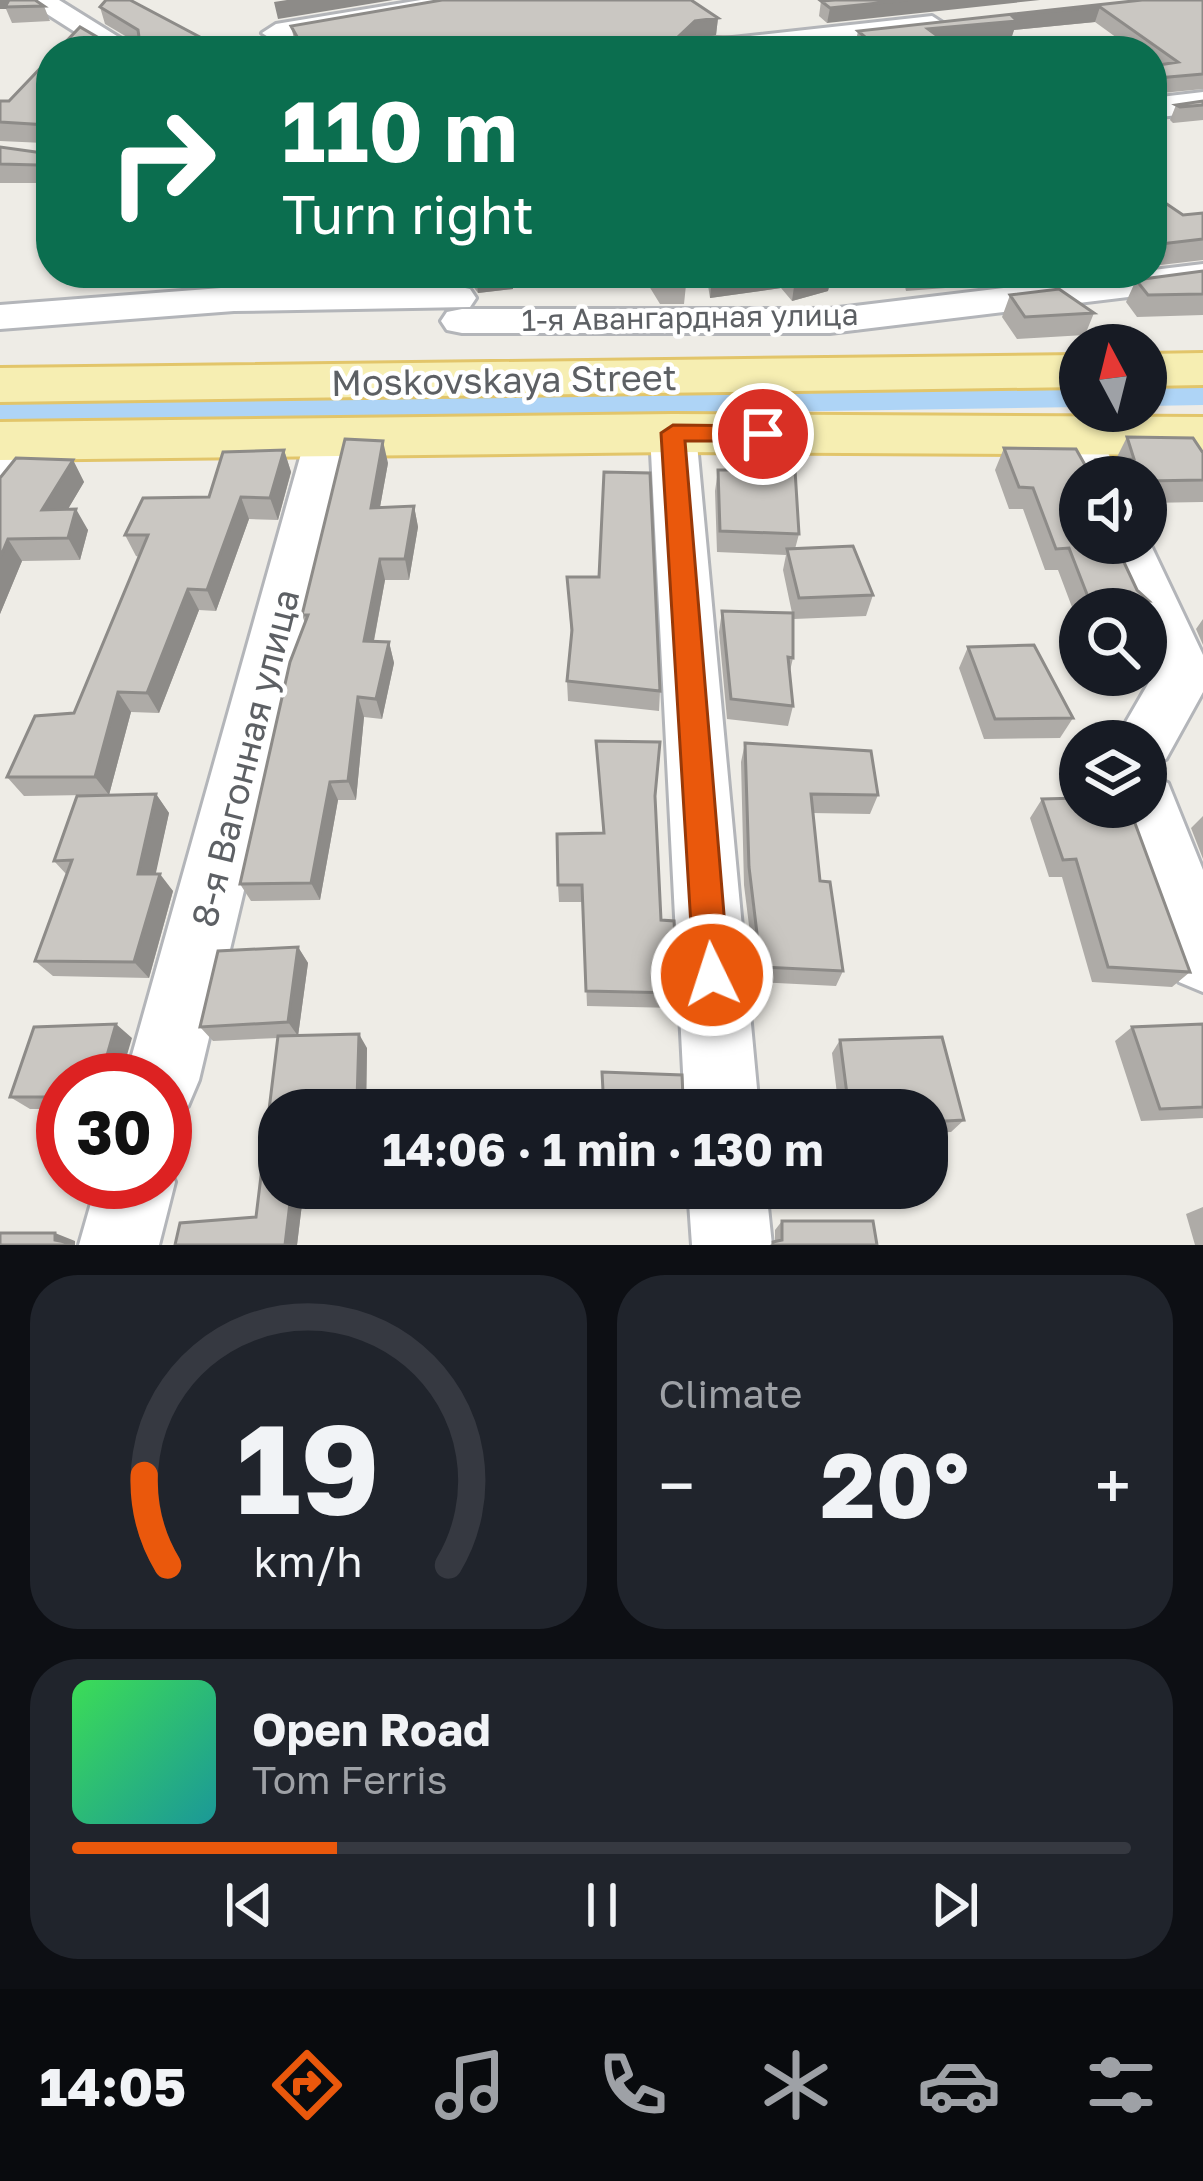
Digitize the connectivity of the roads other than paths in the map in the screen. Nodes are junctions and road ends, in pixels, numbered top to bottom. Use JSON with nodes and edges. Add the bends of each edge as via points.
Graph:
{"nodes":[{"id":1,"x":39,"y":0,"type":"edge"},
{"id":2,"x":257,"y":0,"type":"edge"},
{"id":3,"x":470,"y":0,"type":"edge"},
{"id":4,"x":964,"y":22,"type":"edge"},
{"id":5,"x":100,"y":36,"type":"edge"},
{"id":6,"x":278,"y":36,"type":"edge"},
{"id":7,"x":308,"y":36,"type":"edge"},
{"id":8,"x":835,"y":36,"type":"edge"},
{"id":9,"x":1203,"y":102,"type":"edge"},
{"id":10,"x":1167,"y":106,"type":"edge"},
{"id":11,"x":1203,"y":276,"type":"edge"},
{"id":12,"x":1167,"y":280,"type":"edge"},
{"id":13,"x":1104,"y":288,"type":"edge"},
{"id":14,"x":456,"y":297,"type":"edge"},
{"id":15,"x":0,"y":317,"type":"edge"},
{"id":16,"x":1203,"y":369,"type":"edge"},
{"id":17,"x":1167,"y":370,"type":"edge"},
{"id":18,"x":1059,"y":371,"type":"edge"},
{"id":19,"x":481,"y":381,"type":"junction"},
{"id":20,"x":0,"y":385,"type":"edge"},
{"id":21,"x":673,"y":433,"type":"junction"},
{"id":22,"x":328,"y":436,"type":"junction"},
{"id":23,"x":1203,"y":436,"type":"edge"},
{"id":24,"x":7,"y":453,"type":"edge"},
{"id":25,"x":1070,"y":456,"type":"edge"},
{"id":26,"x":1093,"y":456,"type":"edge"},
{"id":27,"x":1134,"y":564,"type":"edge"},
{"id":28,"x":1157,"y":720,"type":"edge"},
{"id":29,"x":1156,"y":828,"type":"edge"},
{"id":30,"x":1203,"y":958,"type":"edge"},
{"id":31,"x":169,"y":1053,"type":"edge"},
{"id":32,"x":720,"y":1089,"type":"edge"},
{"id":33,"x":129,"y":1209,"type":"edge"},
{"id":34,"x":729,"y":1209,"type":"edge"},
{"id":35,"x":119,"y":1245,"type":"edge"},
{"id":36,"x":732,"y":1245,"type":"edge"}],
"edges":[{"from":1,"to":5,"type":"street"},
{"from":2,"to":6,"type":"street"},
{"from":3,"to":7,"type":"street"},
{"from":4,"to":8,"type":"street"},
{"from":9,"to":10,"type":"street"},
{"from":11,"to":12,"type":"street","name":"1-я Авангардная улица"},
{"from":13,"to":14,"type":"street","name":"1-я Авангардная улица","via":[[830,321]]},
{"from":14,"to":15,"type":"street","name":"1-я Авангардная улица","via":[[234,299]]},
{"from":14,"to":19,"type":"street"},
{"from":16,"to":17,"type":"main road"},
{"from":18,"to":19,"type":"main road","name":"Moskovskaya Street"},
{"from":19,"to":20,"type":"main road","name":"Moskovskaya Street"},
{"from":21,"to":22,"type":"main road"},
{"from":21,"to":25,"type":"main road"},
{"from":21,"to":32,"type":"street"},
{"from":22,"to":24,"type":"main road"},
{"from":22,"to":31,"type":"street","name":"8-я Вагонная улица"},
{"from":23,"to":26,"type":"main road"},
{"from":27,"to":28,"type":"street","via":[[1184,674]]},
{"from":29,"to":30,"type":"street"},
{"from":33,"to":35,"type":"street"},
{"from":34,"to":36,"type":"street"}]}
